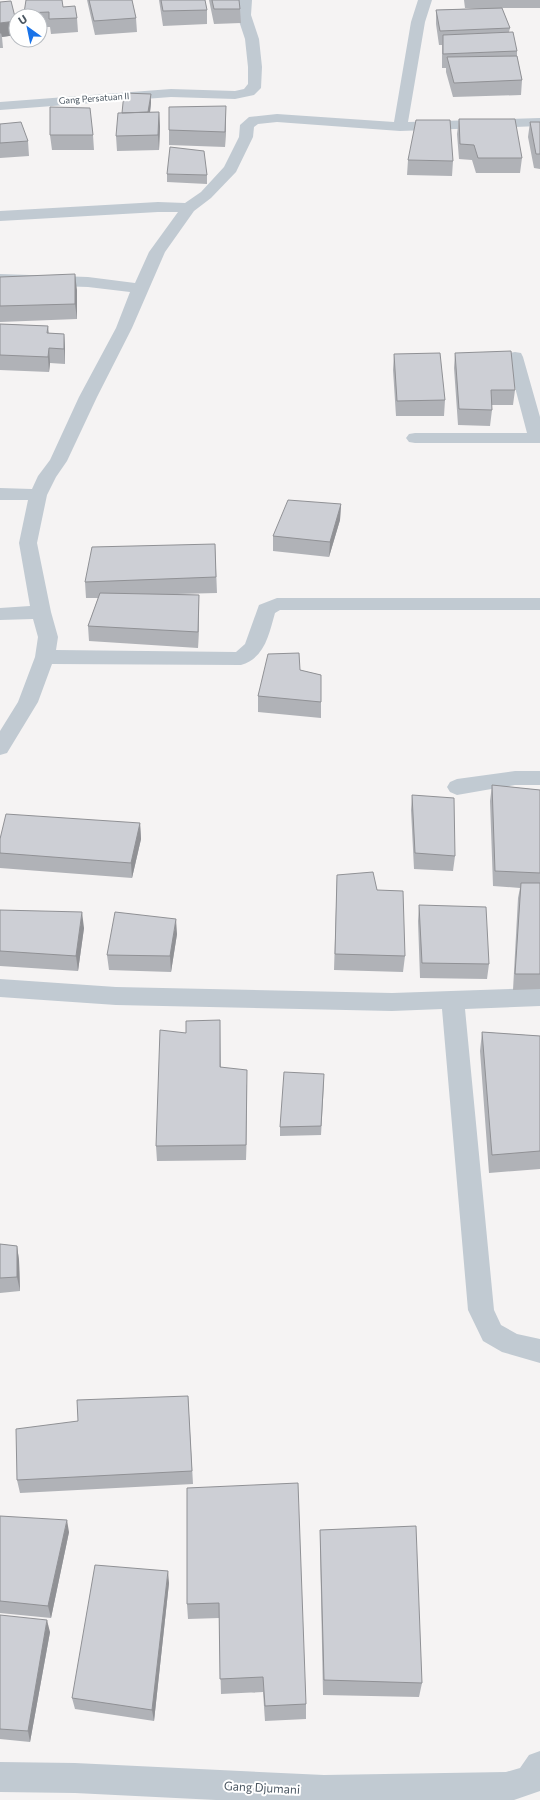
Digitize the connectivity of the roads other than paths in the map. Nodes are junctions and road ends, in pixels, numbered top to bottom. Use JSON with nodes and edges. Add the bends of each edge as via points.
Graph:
{"nodes":[{"id":1,"x":245,"y":0,"type":"edge"},
{"id":2,"x":425,"y":0,"type":"edge"},
{"id":3,"x":0,"y":106,"type":"edge"},
{"id":4,"x":540,"y":122,"type":"edge"},
{"id":5,"x":400,"y":127,"type":"junction"},
{"id":6,"x":189,"y":208,"type":"junction"},
{"id":7,"x":0,"y":216,"type":"edge"},
{"id":8,"x":0,"y":279,"type":"edge"},
{"id":9,"x":140,"y":288,"type":"junction"},
{"id":10,"x":514,"y":357,"type":"dead end"},
{"id":11,"x":415,"y":438,"type":"dead end"},
{"id":12,"x":539,"y":438,"type":"edge"},
{"id":13,"x":0,"y":494,"type":"edge"},
{"id":14,"x":38,"y":495,"type":"junction"},
{"id":15,"x":540,"y":604,"type":"edge"},
{"id":16,"x":41,"y":612,"type":"junction"},
{"id":17,"x":0,"y":614,"type":"edge"},
{"id":18,"x":45,"y":657,"type":"junction"},
{"id":19,"x":0,"y":748,"type":"edge"},
{"id":20,"x":540,"y":778,"type":"edge"},
{"id":21,"x":456,"y":787,"type":"dead end"},
{"id":22,"x":0,"y":988,"type":"edge"},
{"id":23,"x":540,"y":997,"type":"edge"},
{"id":24,"x":453,"y":999,"type":"junction"},
{"id":25,"x":540,"y":1351,"type":"edge"},
{"id":26,"x":540,"y":1766,"type":"edge"},
{"id":27,"x":0,"y":1777,"type":"edge"}],
"edges":[{"from":1,"to":3,"type":"street","name":"Gang Persatuan II","via":[[244,14],[252,39],[256,67],[254,88],[249,92],[235,95],[171,93]]},
{"from":2,"to":5,"type":"street","via":[[418,22]]},
{"from":4,"to":5,"type":"street"},
{"from":5,"to":6,"type":"street","via":[[277,118],[254,120],[247,125],[246,137],[231,169],[206,195]]},
{"from":6,"to":7,"type":"street","via":[[158,207]]},
{"from":6,"to":9,"type":"street","via":[[157,252]]},
{"from":8,"to":9,"type":"street","via":[[88,282]]},
{"from":9,"to":14,"type":"street","via":[[124,328],[58,461]]},
{"from":10,"to":12,"type":"street"},
{"from":11,"to":12,"type":"street"},
{"from":13,"to":14,"type":"street"},
{"from":14,"to":16,"type":"street","via":[[28,543]]},
{"from":15,"to":18,"type":"street","via":[[277,604],[266,609],[255,643],[250,652],[240,658]]},
{"from":16,"to":17,"type":"street"},
{"from":16,"to":18,"type":"street","via":[[48,637]]},
{"from":18,"to":19,"type":"street","via":[[28,702]]},
{"from":20,"to":21,"type":"street","via":[[515,778]]},
{"from":22,"to":24,"type":"street","via":[[116,996],[392,1002]]},
{"from":23,"to":24,"type":"street"},
{"from":24,"to":25,"type":"street","via":[[481,1310],[492,1333],[511,1344]]},
{"from":26,"to":27,"type":"street","name":"Gang Djumani","via":[[529,1781],[506,1787],[324,1790],[83,1778]]}]}
